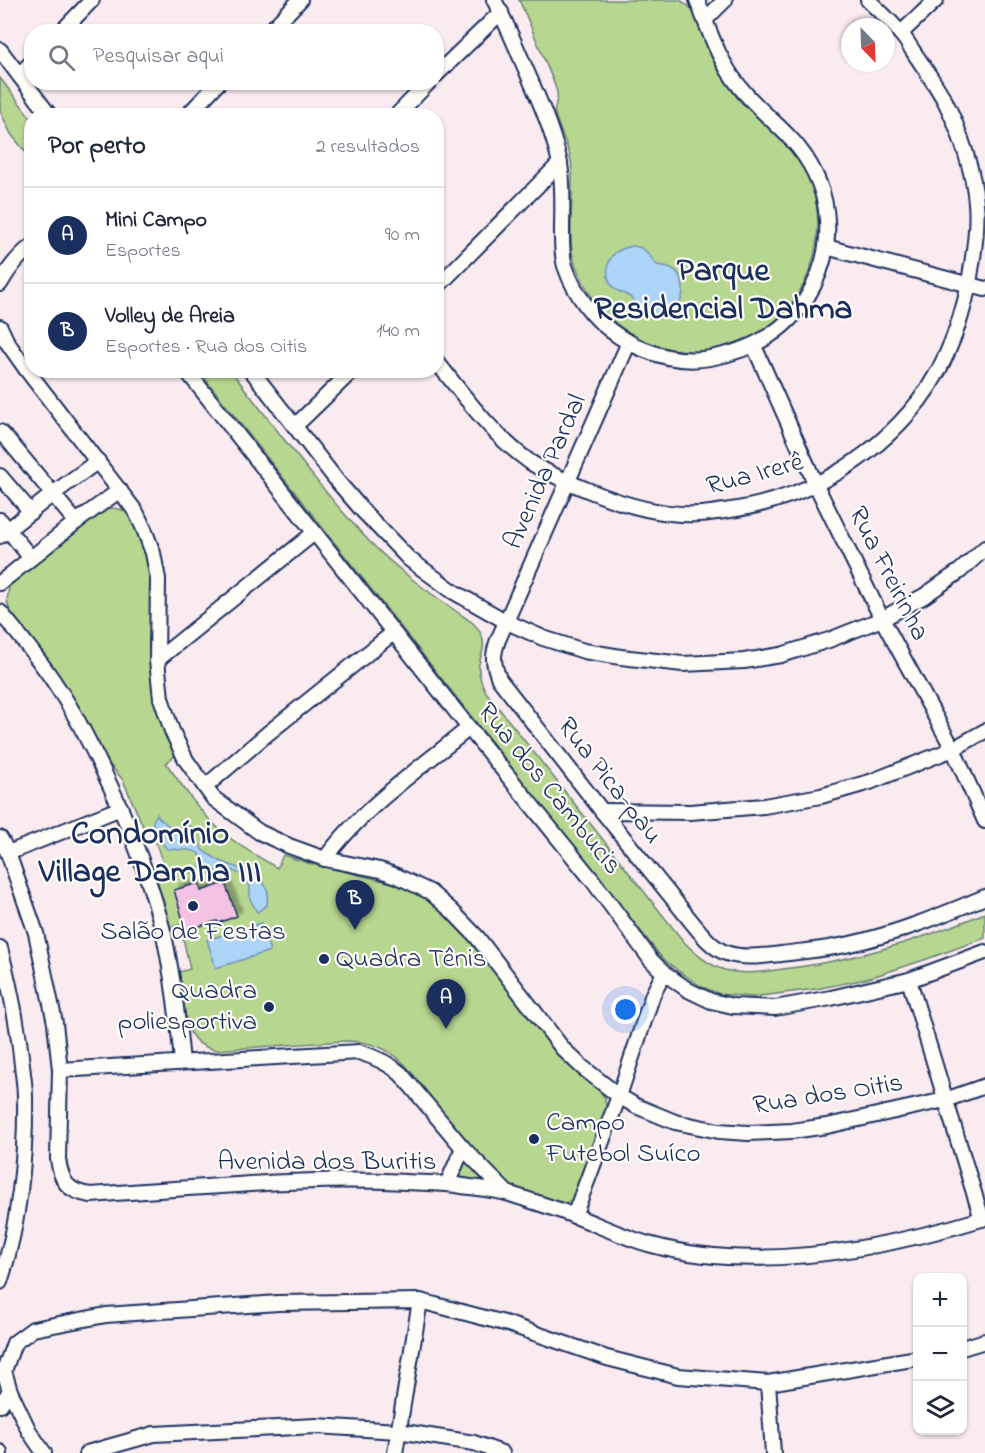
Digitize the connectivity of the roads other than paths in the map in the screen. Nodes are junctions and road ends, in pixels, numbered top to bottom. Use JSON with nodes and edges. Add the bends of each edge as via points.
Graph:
{"nodes":[{"id":1,"x":92,"y":0,"type":"edge"},
{"id":2,"x":300,"y":0,"type":"edge"},
{"id":3,"x":697,"y":0,"type":"edge"},
{"id":4,"x":725,"y":0,"type":"edge"},
{"id":5,"x":868,"y":0,"type":"edge"},
{"id":6,"x":936,"y":0,"type":"edge"},
{"id":7,"x":498,"y":6,"type":"edge"},
{"id":8,"x":705,"y":20,"type":"junction"},
{"id":9,"x":69,"y":24,"type":"edge"},
{"id":10,"x":277,"y":24,"type":"edge"},
{"id":11,"x":901,"y":33,"type":"junction"},
{"id":12,"x":0,"y":50,"type":"edge"},
{"id":13,"x":444,"y":66,"type":"edge"},
{"id":14,"x":24,"y":70,"type":"edge"},
{"id":15,"x":19,"y":75,"type":"junction"},
{"id":16,"x":24,"y":82,"type":"edge"},
{"id":17,"x":30,"y":90,"type":"edge"},
{"id":18,"x":211,"y":90,"type":"edge"},
{"id":19,"x":421,"y":90,"type":"edge"},
{"id":20,"x":44,"y":108,"type":"edge"},
{"id":21,"x":195,"y":108,"type":"edge"},
{"id":22,"x":404,"y":108,"type":"edge"},
{"id":23,"x":560,"y":163,"type":"junction"},
{"id":24,"x":826,"y":247,"type":"junction"},
{"id":25,"x":24,"y":253,"type":"edge"},
{"id":26,"x":444,"y":280,"type":"edge"},
{"id":27,"x":0,"y":284,"type":"edge"},
{"id":28,"x":970,"y":285,"type":"junction"},
{"id":29,"x":985,"y":289,"type":"edge"},
{"id":30,"x":0,"y":327,"type":"edge"},
{"id":31,"x":629,"y":342,"type":"junction"},
{"id":32,"x":754,"y":346,"type":"junction"},
{"id":33,"x":24,"y":366,"type":"edge"},
{"id":34,"x":444,"y":371,"type":"edge"},
{"id":35,"x":33,"y":378,"type":"edge"},
{"id":36,"x":192,"y":378,"type":"edge"},
{"id":37,"x":257,"y":378,"type":"edge"},
{"id":38,"x":345,"y":378,"type":"edge"},
{"id":39,"x":295,"y":426,"type":"junction"},
{"id":40,"x":0,"y":432,"type":"edge"},
{"id":41,"x":98,"y":461,"type":"junction"},
{"id":42,"x":0,"y":476,"type":"edge"},
{"id":43,"x":568,"y":482,"type":"junction"},
{"id":44,"x":816,"y":485,"type":"junction"},
{"id":45,"x":120,"y":490,"type":"junction"},
{"id":46,"x":54,"y":493,"type":"junction"},
{"id":47,"x":31,"y":512,"type":"junction"},
{"id":48,"x":76,"y":522,"type":"junction"},
{"id":49,"x":3,"y":529,"type":"edge"},
{"id":50,"x":314,"y":533,"type":"junction"},
{"id":51,"x":985,"y":548,"type":"edge"},
{"id":52,"x":31,"y":558,"type":"junction"},
{"id":53,"x":0,"y":583,"type":"edge"},
{"id":54,"x":0,"y":612,"type":"edge"},
{"id":55,"x":882,"y":619,"type":"junction"},
{"id":56,"x":507,"y":622,"type":"junction"},
{"id":57,"x":393,"y":633,"type":"junction"},
{"id":58,"x":157,"y":660,"type":"junction"},
{"id":59,"x":469,"y":728,"type":"junction"},
{"id":60,"x":985,"y":731,"type":"edge"},
{"id":61,"x":953,"y":749,"type":"junction"},
{"id":62,"x":205,"y":787,"type":"junction"},
{"id":63,"x":121,"y":808,"type":"junction"},
{"id":64,"x":602,"y":812,"type":"junction"},
{"id":65,"x":985,"y":821,"type":"edge"},
{"id":66,"x":0,"y":838,"type":"edge"},
{"id":67,"x":8,"y":853,"type":"junction"},
{"id":68,"x":325,"y":859,"type":"junction"},
{"id":69,"x":985,"y":897,"type":"edge"},
{"id":70,"x":0,"y":948,"type":"edge"},
{"id":71,"x":985,"y":952,"type":"edge"},
{"id":72,"x":664,"y":973,"type":"junction"},
{"id":73,"x":909,"y":980,"type":"junction"},
{"id":74,"x":182,"y":1062,"type":"junction"},
{"id":75,"x":60,"y":1070,"type":"junction"},
{"id":76,"x":985,"y":1086,"type":"edge"},
{"id":77,"x":619,"y":1096,"type":"junction"},
{"id":78,"x":945,"y":1100,"type":"junction"},
{"id":79,"x":463,"y":1148,"type":"junction"},
{"id":80,"x":447,"y":1184,"type":"junction"},
{"id":81,"x":507,"y":1193,"type":"junction"},
{"id":82,"x":574,"y":1216,"type":"junction"},
{"id":83,"x":983,"y":1218,"type":"edge"},
{"id":84,"x":0,"y":1282,"type":"edge"},
{"id":85,"x":420,"y":1301,"type":"junction"},
{"id":86,"x":985,"y":1341,"type":"edge"},
{"id":87,"x":967,"y":1347,"type":"edge"},
{"id":88,"x":913,"y":1359,"type":"edge"},
{"id":89,"x":768,"y":1383,"type":"junction"},
{"id":90,"x":9,"y":1391,"type":"junction"},
{"id":91,"x":0,"y":1405,"type":"edge"},
{"id":92,"x":399,"y":1431,"type":"junction"},
{"id":93,"x":44,"y":1453,"type":"edge"},
{"id":94,"x":87,"y":1453,"type":"edge"},
{"id":95,"x":395,"y":1453,"type":"edge"},
{"id":96,"x":502,"y":1453,"type":"edge"},
{"id":97,"x":773,"y":1453,"type":"edge"}],
"edges":[{"from":1,"to":9,"type":"street"},
{"from":2,"to":10,"type":"street"},
{"from":3,"to":8,"type":"street"},
{"from":4,"to":8,"type":"street"},
{"from":5,"to":11,"type":"street","name":"Rua Irerê"},
{"from":6,"to":11,"type":"street"},
{"from":7,"to":13,"type":"street"},
{"from":7,"to":23,"type":"street","via":[[542,108]]},
{"from":8,"to":24,"type":"street","via":[[724,65],[739,87],[798,147],[810,165],[826,205]]},
{"from":11,"to":28,"type":"street","name":"Rua Irerê","via":[[945,101],[970,168],[976,203],[976,241]]},
{"from":12,"to":15,"type":"street"},
{"from":14,"to":15,"type":"street"},
{"from":15,"to":16,"type":"street"},
{"from":17,"to":20,"type":"street"},
{"from":18,"to":21,"type":"street"},
{"from":19,"to":22,"type":"street"},
{"from":23,"to":26,"type":"street"},
{"from":23,"to":31,"type":"street","via":[[562,246],[575,291],[609,330]]},
{"from":24,"to":28,"type":"street"},
{"from":24,"to":32,"type":"street","via":[[812,290],[800,308]]},
{"from":25,"to":27,"type":"street"},
{"from":28,"to":29,"type":"street"},
{"from":28,"to":44,"type":"street","name":"Rua Irerê","via":[[943,361],[919,400],[861,457]]},
{"from":30,"to":33,"type":"street","name":"Rua dos Oitis"},
{"from":31,"to":32,"type":"street","via":[[662,355],[706,359]]},
{"from":31,"to":43,"type":"street","name":"Avenida Pardal"},
{"from":32,"to":44,"type":"street","name":"Rua Freirinha"},
{"from":34,"to":43,"type":"street","name":"Rua Irerê","via":[[503,439],[531,462]]},
{"from":35,"to":41,"type":"street","name":"Rua dos Oitis"},
{"from":36,"to":50,"type":"street","name":"Rua dos Cambucis"},
{"from":37,"to":39,"type":"street"},
{"from":38,"to":39,"type":"street"},
{"from":39,"to":56,"type":"street","via":[[356,504],[409,559],[454,592]]},
{"from":40,"to":46,"type":"street"},
{"from":41,"to":45,"type":"street","name":"Rua dos Oitis"},
{"from":41,"to":46,"type":"street"},
{"from":42,"to":47,"type":"street"},
{"from":43,"to":44,"type":"street","name":"Rua Irerê","via":[[615,501],[662,512],[698,514],[745,508]]},
{"from":43,"to":56,"type":"street","name":"Avenida Pardal"},
{"from":44,"to":55,"type":"street","name":"Rua Freirinha"},
{"from":45,"to":48,"type":"street"},
{"from":45,"to":58,"type":"street","name":"Rua dos Oitis","via":[[136,512],[153,553],[158,579]]},
{"from":46,"to":47,"type":"street"},
{"from":46,"to":48,"type":"street"},
{"from":47,"to":49,"type":"street"},
{"from":48,"to":52,"type":"street"},
{"from":49,"to":52,"type":"street"},
{"from":50,"to":57,"type":"street","name":"Rua dos Cambucis"},
{"from":50,"to":58,"type":"street"},
{"from":51,"to":55,"type":"street","via":[[924,596]]},
{"from":52,"to":53,"type":"street"},
{"from":54,"to":63,"type":"street","via":[[58,687]]},
{"from":55,"to":56,"type":"street","via":[[781,656],[683,664],[584,651]]},
{"from":55,"to":61,"type":"street","name":"Rua Freirinha"},
{"from":56,"to":64,"type":"street","name":"Rua Pica-pau","via":[[494,653],[499,679]]},
{"from":57,"to":59,"type":"street","name":"Rua dos Cambucis"},
{"from":57,"to":62,"type":"street"},
{"from":58,"to":62,"type":"street","name":"Rua dos Oitis","via":[[161,698],[172,731]]},
{"from":59,"to":68,"type":"street","via":[[358,821]]},
{"from":59,"to":72,"type":"street","name":"Rua dos Cambucis"},
{"from":60,"to":61,"type":"street"},
{"from":61,"to":64,"type":"street","via":[[870,782],[821,796],[764,806],[690,812]]},
{"from":61,"to":65,"type":"street","name":"Rua Freirinha"},
{"from":62,"to":68,"type":"street","name":"Rua dos Oitis","via":[[213,798],[260,832]]},
{"from":63,"to":67,"type":"street"},
{"from":63,"to":74,"type":"street","via":[[164,934]]},
{"from":64,"to":69,"type":"street","name":"Rua Pica-pau","via":[[706,939],[740,956],[851,944]]},
{"from":66,"to":67,"type":"street"},
{"from":67,"to":75,"type":"street","via":[[36,933],[55,1023]]},
{"from":68,"to":77,"type":"street","name":"Rua dos Oitis","via":[[397,876],[440,900],[477,937],[563,1049]]},
{"from":70,"to":84,"type":"street","via":[[20,1044],[25,1095],[18,1203]]},
{"from":71,"to":73,"type":"street","name":"Rua dos Cambucis"},
{"from":72,"to":73,"type":"street","name":"Rua dos Cambucis","via":[[711,1001],[775,1008]]},
{"from":72,"to":77,"type":"street","via":[[653,994]]},
{"from":73,"to":78,"type":"street"},
{"from":74,"to":75,"type":"street"},
{"from":74,"to":79,"type":"street","via":[[359,1052],[392,1065]]},
{"from":75,"to":80,"type":"street","name":"Avenida dos Buritis","via":[[60,1173],[79,1193],[286,1181]]},
{"from":76,"to":78,"type":"street","name":"Rua dos Oitis"},
{"from":77,"to":78,"type":"street","name":"Rua dos Oitis","via":[[675,1122],[748,1133],[827,1126]]},
{"from":77,"to":82,"type":"street"},
{"from":78,"to":83,"type":"street"},
{"from":79,"to":80,"type":"street"},
{"from":79,"to":81,"type":"street"},
{"from":80,"to":81,"type":"street","name":"Avenida dos Buritis"},
{"from":81,"to":82,"type":"street","name":"Avenida dos Buritis"},
{"from":82,"to":83,"type":"street","name":"Avenida dos Buritis","via":[[650,1245],[723,1258],[805,1255],[893,1242]]},
{"from":85,"to":89,"type":"street","via":[[678,1376]]},
{"from":85,"to":90,"type":"street","via":[[267,1304],[106,1316],[33,1329],[14,1343],[4,1371]]},
{"from":85,"to":92,"type":"street"},
{"from":86,"to":87,"type":"street"},
{"from":88,"to":89,"type":"street"},
{"from":89,"to":97,"type":"street"},
{"from":90,"to":91,"type":"street"},
{"from":90,"to":93,"type":"street"},
{"from":92,"to":94,"type":"street","via":[[316,1426],[154,1434]]},
{"from":92,"to":95,"type":"street"},
{"from":92,"to":96,"type":"street","via":[[474,1443]]}]}
